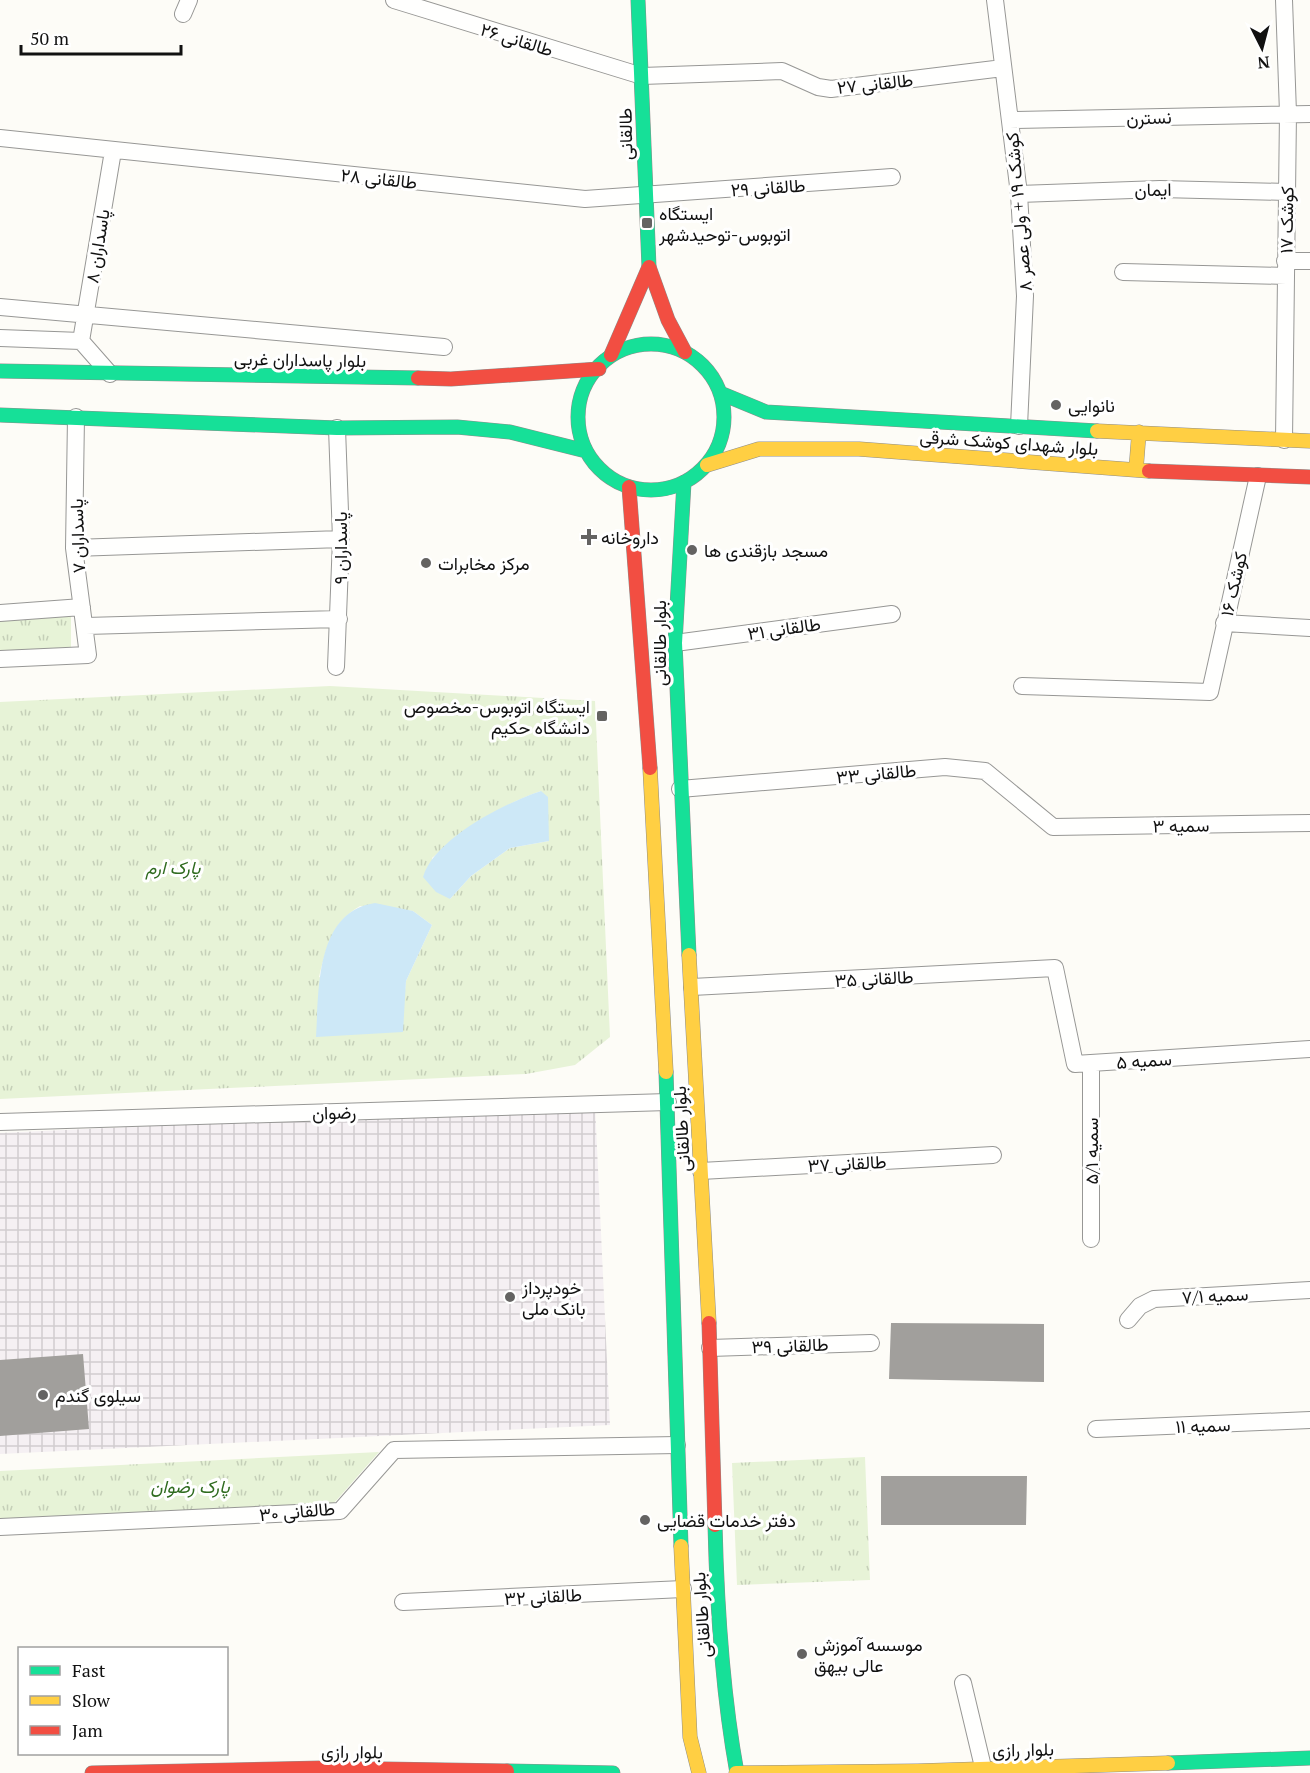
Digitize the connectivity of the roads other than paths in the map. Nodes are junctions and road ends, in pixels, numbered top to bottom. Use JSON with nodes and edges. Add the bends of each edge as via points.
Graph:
{"nodes":[{"id":1,"x":393,"y":0,"type":"edge"},
{"id":2,"x":638,"y":0,"type":"edge"},
{"id":3,"x":995,"y":0,"type":"edge"},
{"id":4,"x":1284,"y":0,"type":"edge"},
{"id":5,"x":1003,"y":68,"type":"junction"},
{"id":6,"x":642,"y":76,"type":"junction"},
{"id":7,"x":1288,"y":113,"type":"junction"},
{"id":8,"x":1310,"y":114,"type":"edge"},
{"id":9,"x":1010,"y":120,"type":"junction"},
{"id":10,"x":0,"y":138,"type":"edge"},
{"id":11,"x":113,"y":151,"type":"junction"},
{"id":12,"x":892,"y":177,"type":"dead end"},
{"id":13,"x":1287,"y":192,"type":"junction"},
{"id":14,"x":1019,"y":194,"type":"junction"},
{"id":15,"x":645,"y":196,"type":"junction"},
{"id":16,"x":1310,"y":261,"type":"edge"},
{"id":17,"x":649,"y":267,"type":"junction"},
{"id":18,"x":1286,"y":268,"type":"junction"},
{"id":19,"x":1124,"y":272,"type":"dead end"},
{"id":20,"x":0,"y":307,"type":"edge"},
{"id":21,"x":86,"y":315,"type":"junction"},
{"id":22,"x":0,"y":338,"type":"edge"},
{"id":23,"x":81,"y":341,"type":"junction"},
{"id":24,"x":444,"y":347,"type":"dead end"},
{"id":25,"x":685,"y":352,"type":"junction"},
{"id":26,"x":612,"y":355,"type":"junction"},
{"id":27,"x":599,"y":369,"type":"junction"},
{"id":28,"x":0,"y":371,"type":"edge"},
{"id":29,"x":110,"y":374,"type":"junction"},
{"id":30,"x":720,"y":393,"type":"junction"},
{"id":31,"x":0,"y":415,"type":"edge"},
{"id":32,"x":76,"y":417,"type":"junction"},
{"id":33,"x":1019,"y":426,"type":"junction"},
{"id":34,"x":337,"y":428,"type":"junction"},
{"id":35,"x":1139,"y":432,"type":"junction"},
{"id":36,"x":1284,"y":440,"type":"junction"},
{"id":37,"x":1310,"y":441,"type":"edge"},
{"id":38,"x":586,"y":451,"type":"junction"},
{"id":39,"x":707,"y":465,"type":"junction"},
{"id":40,"x":1136,"y":470,"type":"junction"},
{"id":41,"x":1258,"y":476,"type":"junction"},
{"id":42,"x":1310,"y":477,"type":"edge"},
{"id":43,"x":684,"y":482,"type":"junction"},
{"id":44,"x":629,"y":487,"type":"junction"},
{"id":45,"x":341,"y":539,"type":"junction"},
{"id":46,"x":74,"y":548,"type":"junction"},
{"id":47,"x":82,"y":607,"type":"junction"},
{"id":48,"x":0,"y":613,"type":"edge"},
{"id":49,"x":892,"y":614,"type":"dead end"},
{"id":50,"x":339,"y":619,"type":"junction"},
{"id":51,"x":1224,"y":623,"type":"junction"},
{"id":52,"x":86,"y":626,"type":"junction"},
{"id":53,"x":1310,"y":628,"type":"edge"},
{"id":54,"x":675,"y":642,"type":"junction"},
{"id":55,"x":0,"y":659,"type":"edge"},
{"id":56,"x":336,"y":667,"type":"dead end"},
{"id":57,"x":1022,"y":686,"type":"dead end"},
{"id":58,"x":680,"y":789,"type":"junction"},
{"id":59,"x":1310,"y":823,"type":"edge"},
{"id":60,"x":1053,"y":827,"type":"joint"},
{"id":61,"x":1055,"y":968,"type":"joint"},
{"id":62,"x":692,"y":987,"type":"junction"},
{"id":63,"x":1310,"y":1049,"type":"edge"},
{"id":64,"x":1091,"y":1063,"type":"junction"},
{"id":65,"x":669,"y":1102,"type":"junction"},
{"id":66,"x":0,"y":1122,"type":"edge"},
{"id":67,"x":993,"y":1155,"type":"dead end"},
{"id":68,"x":701,"y":1171,"type":"junction"},
{"id":69,"x":1091,"y":1239,"type":"dead end"},
{"id":70,"x":1310,"y":1290,"type":"edge"},
{"id":71,"x":1128,"y":1320,"type":"dead end"},
{"id":72,"x":871,"y":1343,"type":"dead end"},
{"id":73,"x":710,"y":1348,"type":"junction"},
{"id":74,"x":1310,"y":1420,"type":"edge"},
{"id":75,"x":1096,"y":1429,"type":"dead end"},
{"id":76,"x":677,"y":1445,"type":"junction"},
{"id":77,"x":0,"y":1527,"type":"edge"},
{"id":78,"x":683,"y":1589,"type":"junction"},
{"id":79,"x":403,"y":1602,"type":"dead end"},
{"id":80,"x":963,"y":1683,"type":"dead end"},
{"id":81,"x":1310,"y":1758,"type":"edge"},
{"id":82,"x":983,"y":1767,"type":"junction"},
{"id":83,"x":1143,"y":1768,"type":"edge"},
{"id":84,"x":148,"y":1772,"type":"edge"},
{"id":85,"x":92,"y":1773,"type":"edge"},
{"id":86,"x":613,"y":1773,"type":"edge"},
{"id":87,"x":699,"y":1773,"type":"edge"},
{"id":88,"x":736,"y":1773,"type":"edge"}],
"edges":[{"from":1,"to":6,"type":"street","name":"طالقانی ۲۶"},
{"from":2,"to":6,"type":"main road","name":"طالقانی"},
{"from":3,"to":5,"type":"street","name":"کوشک ۱۹ + ولی عصر ۸"},
{"from":4,"to":7,"type":"street","name":"کوشک ۱۷"},
{"from":5,"to":6,"type":"street","name":"طالقانی ۲۷","via":[[831,89],[782,71]]},
{"from":5,"to":9,"type":"street","name":"کوشک ۱۹ + ولی عصر ۸"},
{"from":6,"to":15,"type":"main road","name":"طالقانی"},
{"from":7,"to":8,"type":"street","name":"نسترن"},
{"from":7,"to":9,"type":"street","name":"نسترن"},
{"from":7,"to":13,"type":"street","name":"کوشک ۱۷"},
{"from":9,"to":14,"type":"street","name":"کوشک ۱۹ + ولی عصر ۸"},
{"from":10,"to":11,"type":"street"},
{"from":11,"to":15,"type":"street","name":"طالقانی ۲۸","via":[[585,199]]},
{"from":11,"to":21,"type":"street","name":"پاسداران ۸"},
{"from":12,"to":15,"type":"street","name":"طالقانی ۲۹"},
{"from":13,"to":14,"type":"street","name":"ایمان","via":[[1160,189]]},
{"from":13,"to":18,"type":"street","name":"کوشک ۱۷"},
{"from":14,"to":33,"type":"street","name":"کوشک ۱۹ + ولی عصر ۸","via":[[1025,296]]},
{"from":15,"to":17,"type":"main road","name":"طالقانی"},
{"from":16,"to":18,"type":"street"},
{"from":17,"to":25,"type":"main road","via":[[668,320]]},
{"from":17,"to":26,"type":"main road"},
{"from":18,"to":19,"type":"street"},
{"from":18,"to":36,"type":"street","name":"کوشک ۱۷"},
{"from":20,"to":21,"type":"street"},
{"from":21,"to":23,"type":"street","name":"پاسداران ۸"},
{"from":21,"to":24,"type":"street"},
{"from":22,"to":23,"type":"street"},
{"from":23,"to":29,"type":"street"},
{"from":25,"to":26,"type":"main road","via":[[670,346],[640,345]]},
{"from":25,"to":30,"type":"main road","via":[[712,376]]},
{"from":26,"to":27,"type":"main road"},
{"from":27,"to":29,"type":"main road","name":"بلوار پاسداران غربی","via":[[451,380]]},
{"from":27,"to":38,"type":"main road","via":[[587,381],[578,409]]},
{"from":28,"to":29,"type":"main road","name":"بلوار پاسداران غربی"},
{"from":30,"to":33,"type":"main road","name":"بلوار شهدای کوشک شرقی","via":[[766,412]]},
{"from":30,"to":39,"type":"main road","via":[[724,408],[721,438]]},
{"from":31,"to":32,"type":"main road"},
{"from":32,"to":34,"type":"main road"},
{"from":32,"to":46,"type":"street","name":"پاسداران ۷"},
{"from":33,"to":35,"type":"main road","name":"بلوار شهدای کوشک شرقی"},
{"from":34,"to":38,"type":"main road","via":[[457,427],[510,432]]},
{"from":34,"to":45,"type":"street","name":"پاسداران ۹"},
{"from":35,"to":36,"type":"main road","name":"بلوار شهدای کوشک شرقی"},
{"from":35,"to":40,"type":"main road"},
{"from":36,"to":37,"type":"main road","name":"بلوار شهدای کوشک شرقی"},
{"from":38,"to":44,"type":"main road","via":[[604,473]]},
{"from":39,"to":40,"type":"main road","name":"بلوار شهدای کوشک شرقی","via":[[759,449],[859,449]]},
{"from":39,"to":43,"type":"main road"},
{"from":40,"to":41,"type":"main road","name":"بلوار شهدای کوشک شرقی"},
{"from":41,"to":42,"type":"main road","name":"بلوار شهدای کوشک شرقی"},
{"from":41,"to":51,"type":"street","name":"کوشک ۱۶"},
{"from":43,"to":44,"type":"main road","via":[[657,490]]},
{"from":43,"to":54,"type":"main road","name":"بلوار طالقانی"},
{"from":44,"to":65,"type":"main road","name":"بلوار طالقانی","via":[[647,709]]},
{"from":45,"to":46,"type":"street"},
{"from":45,"to":50,"type":"street","name":"پاسداران ۹"},
{"from":46,"to":47,"type":"street","name":"پاسداران ۷"},
{"from":47,"to":48,"type":"street"},
{"from":47,"to":52,"type":"street","name":"پاسداران ۷"},
{"from":49,"to":54,"type":"street","name":"طالقانی ۳۱"},
{"from":50,"to":52,"type":"street"},
{"from":50,"to":56,"type":"street","name":"پاسداران ۹"},
{"from":51,"to":53,"type":"street"},
{"from":51,"to":57,"type":"street","name":"کوشک ۱۶","via":[[1210,692]]},
{"from":52,"to":55,"type":"street","name":"پاسداران ۷","via":[[88,655]]},
{"from":54,"to":58,"type":"main road","name":"بلوار طالقانی"},
{"from":58,"to":60,"type":"street","name":"طالقانی ۳۳","via":[[945,767],[985,771]]},
{"from":58,"to":62,"type":"main road","name":"بلوار طالقانی"},
{"from":59,"to":60,"type":"street","name":"سمیه ۳"},
{"from":61,"to":62,"type":"street","name":"طالقانی ۳۵"},
{"from":61,"to":64,"type":"street","name":"سمیه ۵","via":[[1076,1064]]},
{"from":62,"to":68,"type":"main road","name":"بلوار طالقانی"},
{"from":63,"to":64,"type":"street","name":"سمیه ۵"},
{"from":64,"to":69,"type":"street","name":"سمیه ۵/۱"},
{"from":65,"to":66,"type":"street","name":"رضوان"},
{"from":65,"to":76,"type":"main road","name":"بلوار طالقانی"},
{"from":67,"to":68,"type":"street","name":"طالقانی ۳۷"},
{"from":68,"to":73,"type":"main road","name":"بلوار طالقانی"},
{"from":70,"to":71,"type":"street","name":"سمیه ۷/۱","via":[[1154,1299],[1140,1306]]},
{"from":72,"to":73,"type":"street","name":"طالقانی ۳۹"},
{"from":73,"to":88,"type":"main road","name":"بلوار طالقانی","via":[[717,1591],[727,1720]]},
{"from":74,"to":75,"type":"street","name":"سمیه ۱۱"},
{"from":76,"to":77,"type":"street","name":"طالقانی ۳۰","via":[[394,1450],[340,1511]]},
{"from":76,"to":78,"type":"main road","name":"بلوار طالقانی"},
{"from":78,"to":79,"type":"street","name":"طالقانی ۳۲"},
{"from":78,"to":87,"type":"main road","name":"بلوار طالقانی","via":[[690,1737]]},
{"from":80,"to":82,"type":"street"},
{"from":81,"to":83,"type":"main road","name":"بلوار رازی"},
{"from":82,"to":83,"type":"main road","name":"بلوار رازی"},
{"from":82,"to":88,"type":"main road","name":"بلوار رازی"},
{"from":84,"to":85,"type":"main road","name":"بلوار رازی"},
{"from":84,"to":86,"type":"main road","name":"بلوار رازی","via":[[322,1768]]}]}
